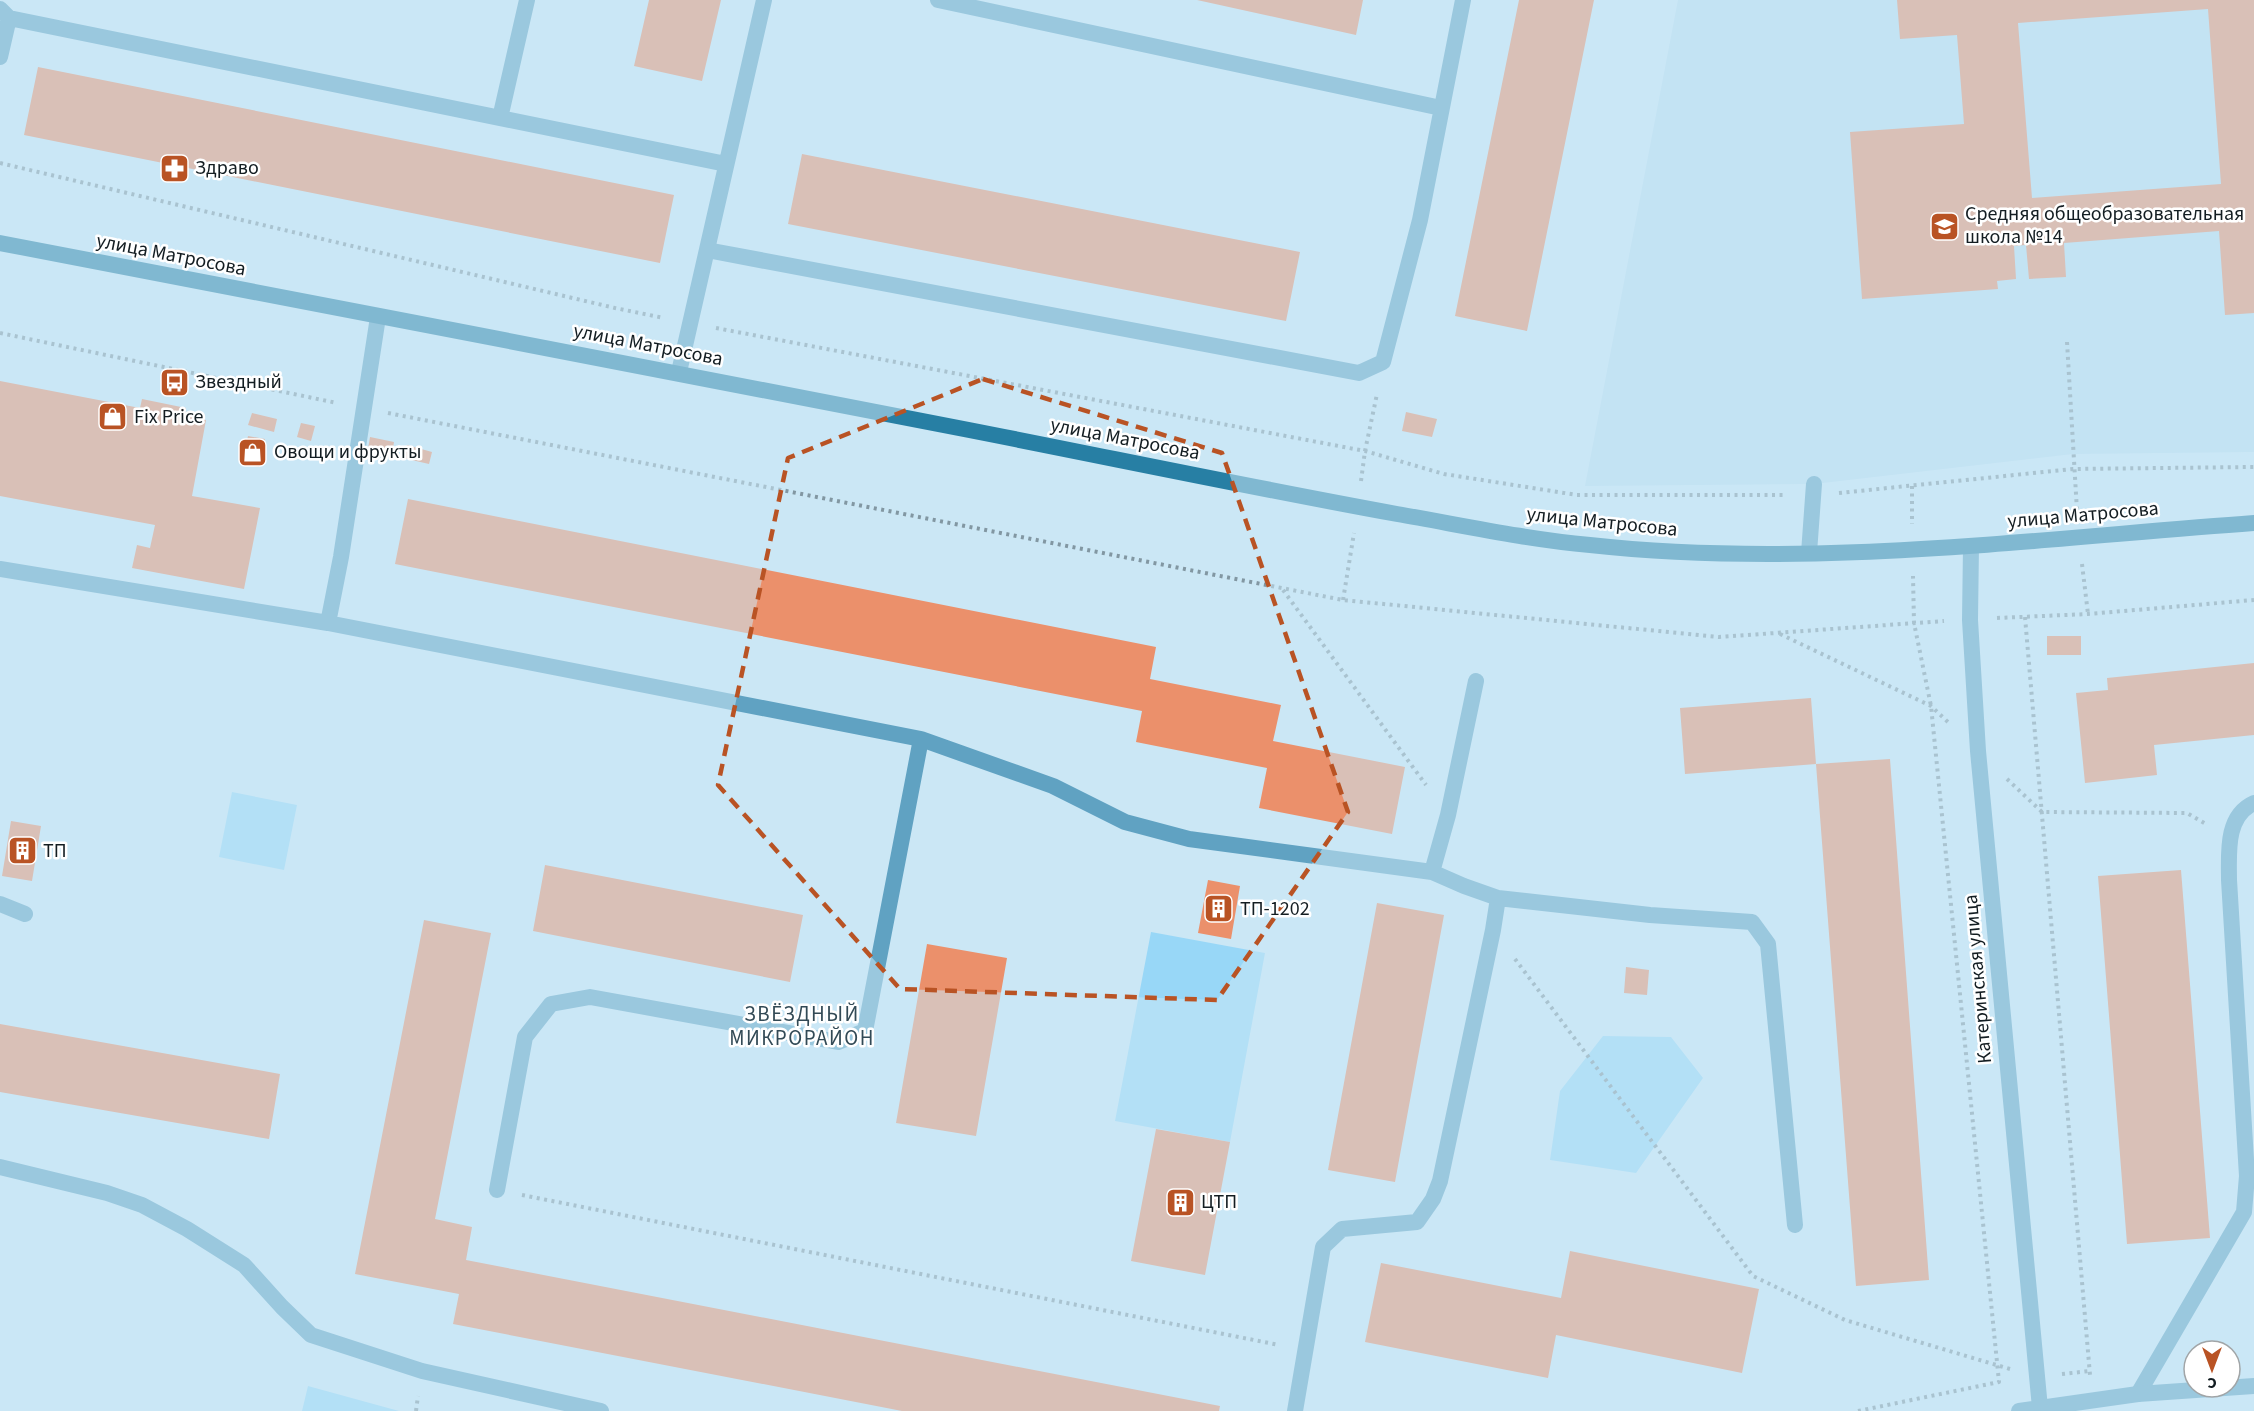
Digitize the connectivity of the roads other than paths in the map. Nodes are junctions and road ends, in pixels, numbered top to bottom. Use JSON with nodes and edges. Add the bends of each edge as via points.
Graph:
{"nodes":[{"id":1,"x":527,"y":0,"type":"edge"},
{"id":2,"x":764,"y":0,"type":"edge"},
{"id":3,"x":938,"y":0,"type":"edge"},
{"id":4,"x":1463,"y":0,"type":"edge"},
{"id":5,"x":4,"y":13,"type":"edge"},
{"id":6,"x":0,"y":57,"type":"edge"},
{"id":7,"x":1441,"y":108,"type":"junction"},
{"id":8,"x":500,"y":118,"type":"junction"},
{"id":9,"x":726,"y":164,"type":"junction"},
{"id":10,"x":0,"y":243,"type":"edge"},
{"id":11,"x":707,"y":250,"type":"junction"},
{"id":12,"x":378,"y":317,"type":"junction"},
{"id":13,"x":679,"y":372,"type":"junction"},
{"id":14,"x":1814,"y":490,"type":"road end"},
{"id":15,"x":2254,"y":523,"type":"edge"},
{"id":16,"x":1971,"y":546,"type":"junction"},
{"id":17,"x":1809,"y":553,"type":"junction"},
{"id":18,"x":0,"y":569,"type":"edge"},
{"id":19,"x":328,"y":623,"type":"junction"},
{"id":20,"x":1476,"y":681,"type":"dead end"},
{"id":21,"x":921,"y":739,"type":"junction"},
{"id":22,"x":2254,"y":803,"type":"edge"},
{"id":23,"x":1432,"y":872,"type":"junction"},
{"id":24,"x":1498,"y":898,"type":"junction"},
{"id":25,"x":0,"y":904,"type":"edge"},
{"id":26,"x":25,"y":914,"type":"dead end"},
{"id":27,"x":0,"y":1167,"type":"edge"},
{"id":28,"x":497,"y":1190,"type":"road end"},
{"id":29,"x":1795,"y":1225,"type":"dead end"},
{"id":30,"x":2254,"y":1386,"type":"edge"},
{"id":31,"x":2138,"y":1394,"type":"junction"},
{"id":32,"x":2040,"y":1408,"type":"junction"},
{"id":33,"x":601,"y":1411,"type":"edge"},
{"id":34,"x":1295,"y":1411,"type":"edge"},
{"id":35,"x":2019,"y":1411,"type":"edge"}],
"edges":[{"from":1,"to":8,"type":"street"},
{"from":2,"to":9,"type":"street"},
{"from":3,"to":7,"type":"street"},
{"from":4,"to":7,"type":"street"},
{"from":5,"to":6,"type":"street"},
{"from":5,"to":8,"type":"street"},
{"from":7,"to":11,"type":"street","via":[[1420,220],[1383,362],[1359,373]]},
{"from":8,"to":9,"type":"street"},
{"from":9,"to":11,"type":"street"},
{"from":10,"to":12,"type":"main road","name":"улица Матросова"},
{"from":11,"to":13,"type":"street"},
{"from":12,"to":13,"type":"main road","name":"улица Матросова"},
{"from":12,"to":19,"type":"street"},
{"from":13,"to":17,"type":"main road","name":"улица Матросова","via":[[1463,525],[1588,545],[1714,554]]},
{"from":14,"to":17,"type":"street"},
{"from":15,"to":16,"type":"main road","name":"улица Матросова"},
{"from":16,"to":17,"type":"main road","name":"улица Матросова"},
{"from":16,"to":32,"type":"street","name":"Катеринская улица","via":[[1970,620],[1978,751]]},
{"from":18,"to":19,"type":"street"},
{"from":19,"to":21,"type":"street"},
{"from":20,"to":23,"type":"street"},
{"from":21,"to":23,"type":"street","via":[[1053,786],[1125,822],[1189,839]]},
{"from":21,"to":28,"type":"street","via":[[865,1031],[838,1042],[591,997],[551,1004],[525,1037]]},
{"from":22,"to":31,"type":"street","via":[[2244,808],[2229,838],[2247,1176],[2244,1212]]},
{"from":23,"to":24,"type":"street"},
{"from":24,"to":29,"type":"street","via":[[1752,922],[1768,944]]},
{"from":24,"to":34,"type":"street","via":[[1440,1181],[1433,1199],[1417,1222],[1342,1229],[1323,1248]]},
{"from":25,"to":26,"type":"street"},
{"from":27,"to":33,"type":"street","via":[[107,1192],[160,1215],[244,1265],[311,1335],[422,1371]]},
{"from":30,"to":31,"type":"street"},
{"from":31,"to":32,"type":"street"},
{"from":32,"to":35,"type":"street"}]}
